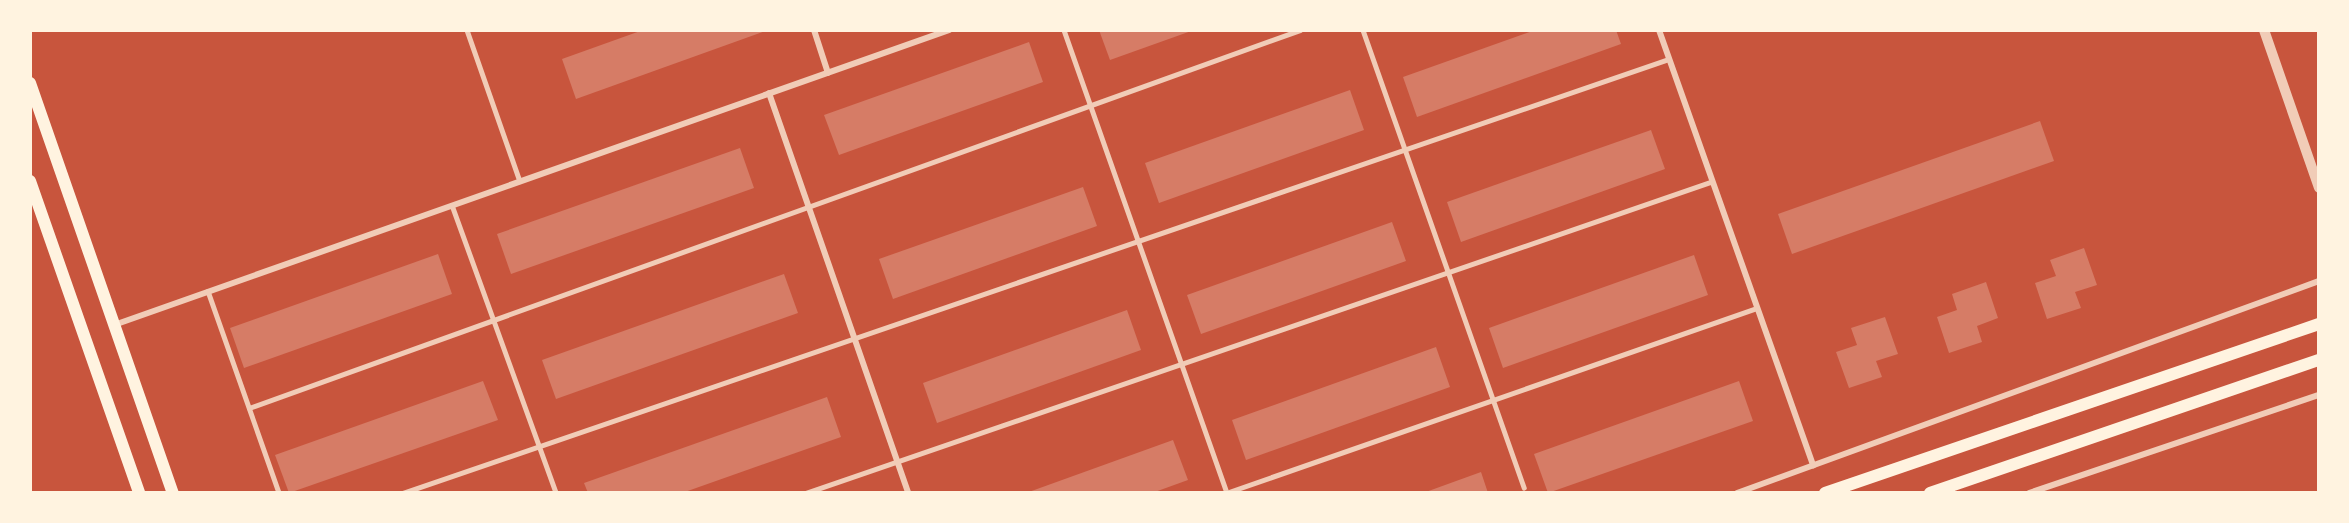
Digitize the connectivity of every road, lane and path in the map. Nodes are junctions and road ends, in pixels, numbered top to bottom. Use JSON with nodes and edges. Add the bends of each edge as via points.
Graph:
{"nodes":[{"id":1,"x":467,"y":30,"type":"edge"},
{"id":2,"x":814,"y":30,"type":"edge"},
{"id":3,"x":949,"y":30,"type":"edge"},
{"id":4,"x":1064,"y":30,"type":"edge"},
{"id":5,"x":1300,"y":30,"type":"edge"},
{"id":6,"x":1363,"y":30,"type":"edge"},
{"id":7,"x":1659,"y":30,"type":"edge"},
{"id":8,"x":2264,"y":30,"type":"edge"},
{"id":9,"x":1669,"y":59,"type":"junction"},
{"id":10,"x":828,"y":73,"type":"junction"},
{"id":11,"x":30,"y":83,"type":"edge"},
{"id":12,"x":769,"y":93,"type":"junction"},
{"id":13,"x":1091,"y":105,"type":"junction"},
{"id":14,"x":1405,"y":150,"type":"junction"},
{"id":15,"x":30,"y":181,"type":"edge"},
{"id":16,"x":520,"y":181,"type":"junction"},
{"id":17,"x":1711,"y":182,"type":"junction"},
{"id":18,"x":2319,"y":188,"type":"edge"},
{"id":19,"x":452,"y":205,"type":"junction"},
{"id":20,"x":808,"y":207,"type":"junction"},
{"id":21,"x":1139,"y":241,"type":"junction"},
{"id":22,"x":1448,"y":272,"type":"junction"},
{"id":23,"x":2319,"y":281,"type":"edge"},
{"id":24,"x":208,"y":291,"type":"junction"},
{"id":25,"x":1757,"y":308,"type":"junction"},
{"id":26,"x":494,"y":319,"type":"junction"},
{"id":27,"x":2319,"y":324,"type":"edge"},
{"id":28,"x":114,"y":325,"type":"junction"},
{"id":29,"x":854,"y":338,"type":"junction"},
{"id":30,"x":2319,"y":360,"type":"edge"},
{"id":31,"x":1182,"y":364,"type":"junction"},
{"id":32,"x":2319,"y":395,"type":"edge"},
{"id":33,"x":1493,"y":400,"type":"junction"},
{"id":34,"x":249,"y":408,"type":"junction"},
{"id":35,"x":539,"y":446,"type":"junction"},
{"id":36,"x":897,"y":462,"type":"junction"},
{"id":37,"x":1813,"y":466,"type":"junction"},
{"id":38,"x":1524,"y":488,"type":"dead end"},
{"id":39,"x":139,"y":493,"type":"edge"},
{"id":40,"x":173,"y":493,"type":"edge"},
{"id":41,"x":279,"y":493,"type":"edge"},
{"id":42,"x":403,"y":493,"type":"edge"},
{"id":43,"x":556,"y":493,"type":"edge"},
{"id":44,"x":806,"y":493,"type":"edge"},
{"id":45,"x":908,"y":493,"type":"edge"},
{"id":46,"x":1226,"y":493,"type":"edge"},
{"id":47,"x":1737,"y":493,"type":"edge"},
{"id":48,"x":1825,"y":493,"type":"edge"},
{"id":49,"x":1930,"y":493,"type":"edge"},
{"id":50,"x":2029,"y":493,"type":"edge"}],
"edges":[{"from":1,"to":16,"type":"lane"},
{"from":2,"to":10,"type":"street"},
{"from":3,"to":10,"type":"street"},
{"from":4,"to":13,"type":"lane"},
{"from":5,"to":13,"type":"lane"},
{"from":6,"to":14,"type":"lane"},
{"from":7,"to":9,"type":"street"},
{"from":8,"to":18,"type":"street"},
{"from":9,"to":14,"type":"lane"},
{"from":9,"to":17,"type":"street"},
{"from":10,"to":12,"type":"street"},
{"from":11,"to":28,"type":"main road"},
{"from":12,"to":16,"type":"street"},
{"from":12,"to":20,"type":"street"},
{"from":13,"to":20,"type":"lane"},
{"from":13,"to":21,"type":"lane"},
{"from":14,"to":21,"type":"lane"},
{"from":14,"to":22,"type":"lane"},
{"from":15,"to":39,"type":"main road"},
{"from":16,"to":19,"type":"street"},
{"from":17,"to":22,"type":"lane"},
{"from":17,"to":25,"type":"street"},
{"from":19,"to":24,"type":"street"},
{"from":19,"to":26,"type":"lane"},
{"from":20,"to":26,"type":"lane"},
{"from":20,"to":29,"type":"street"},
{"from":21,"to":29,"type":"lane"},
{"from":21,"to":31,"type":"lane"},
{"from":22,"to":31,"type":"lane"},
{"from":22,"to":33,"type":"lane"},
{"from":23,"to":37,"type":"street"},
{"from":24,"to":28,"type":"street"},
{"from":24,"to":34,"type":"lane"},
{"from":25,"to":33,"type":"lane"},
{"from":25,"to":37,"type":"street"},
{"from":26,"to":34,"type":"lane"},
{"from":26,"to":35,"type":"lane"},
{"from":27,"to":48,"type":"main road"},
{"from":28,"to":40,"type":"main road"},
{"from":29,"to":35,"type":"lane"},
{"from":29,"to":36,"type":"street"},
{"from":30,"to":49,"type":"main road"},
{"from":31,"to":36,"type":"lane"},
{"from":31,"to":46,"type":"lane"},
{"from":32,"to":50,"type":"street"},
{"from":33,"to":38,"type":"lane"},
{"from":33,"to":46,"type":"lane"},
{"from":34,"to":41,"type":"lane"},
{"from":35,"to":42,"type":"lane"},
{"from":35,"to":43,"type":"lane"},
{"from":36,"to":44,"type":"lane"},
{"from":36,"to":45,"type":"street"},
{"from":37,"to":47,"type":"street"}]}
